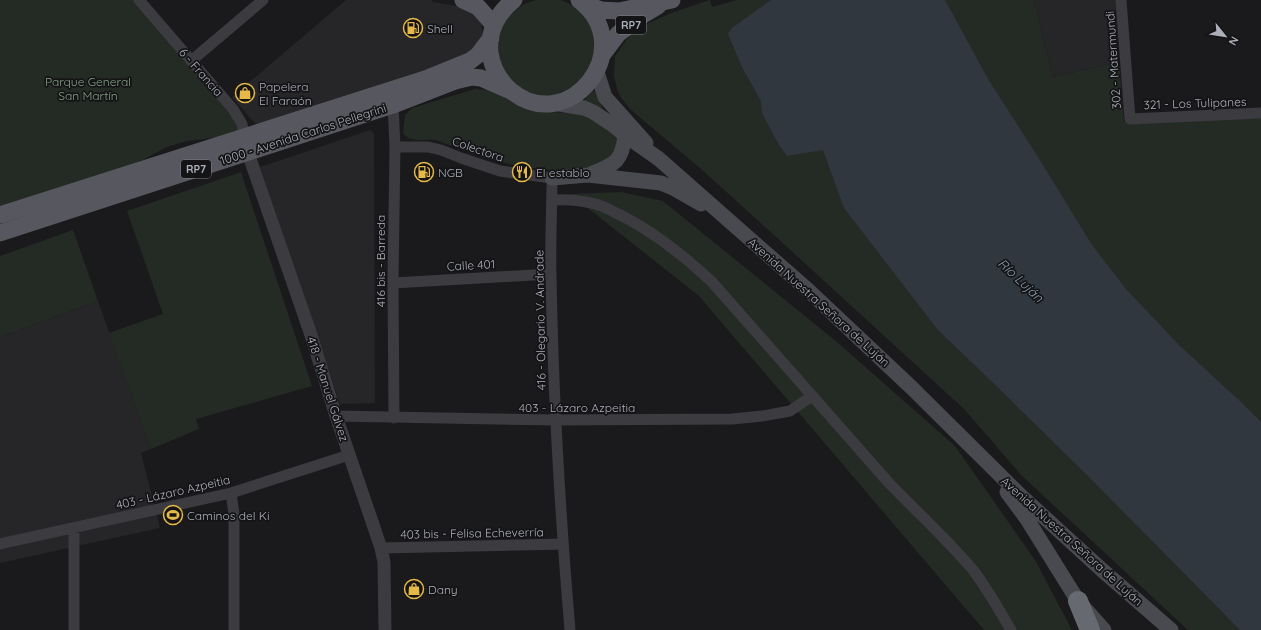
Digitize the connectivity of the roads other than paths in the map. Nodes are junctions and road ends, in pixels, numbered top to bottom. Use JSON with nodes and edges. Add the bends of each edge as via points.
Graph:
{"nodes":[{"id":1,"x":139,"y":0,"type":"edge"},
{"id":2,"x":263,"y":0,"type":"edge"},
{"id":3,"x":463,"y":0,"type":"edge"},
{"id":4,"x":1121,"y":0,"type":"edge"},
{"id":5,"x":668,"y":1,"type":"edge"},
{"id":6,"x":510,"y":2,"type":"edge"},
{"id":7,"x":582,"y":2,"type":"edge"},
{"id":8,"x":492,"y":31,"type":"junction"},
{"id":9,"x":603,"y":54,"type":"junction"},
{"id":10,"x":191,"y":61,"type":"junction"},
{"id":11,"x":597,"y":72,"type":"junction"},
{"id":12,"x":513,"y":92,"type":"junction"},
{"id":13,"x":553,"y":103,"type":"junction"},
{"id":14,"x":393,"y":105,"type":"junction"},
{"id":15,"x":1261,"y":113,"type":"edge"},
{"id":16,"x":1130,"y":118,"type":"joint"},
{"id":17,"x":625,"y":135,"type":"junction"},
{"id":18,"x":246,"y":144,"type":"junction"},
{"id":19,"x":395,"y":147,"type":"junction"},
{"id":20,"x":659,"y":159,"type":"junction"},
{"id":21,"x":588,"y":175,"type":"junction"},
{"id":22,"x":552,"y":178,"type":"junction"},
{"id":23,"x":552,"y":200,"type":"junction"},
{"id":24,"x":0,"y":216,"type":"edge"},
{"id":25,"x":740,"y":231,"type":"junction"},
{"id":26,"x":0,"y":233,"type":"edge"},
{"id":27,"x":551,"y":274,"type":"junction"},
{"id":28,"x":393,"y":283,"type":"junction"},
{"id":29,"x":812,"y":396,"type":"junction"},
{"id":30,"x":336,"y":416,"type":"junction"},
{"id":31,"x":394,"y":418,"type":"junction"},
{"id":32,"x":556,"y":420,"type":"junction"},
{"id":33,"x":974,"y":450,"type":"junction"},
{"id":34,"x":349,"y":455,"type":"junction"},
{"id":35,"x":232,"y":493,"type":"junction"},
{"id":36,"x":74,"y":528,"type":"junction"},
{"id":37,"x":0,"y":544,"type":"edge"},
{"id":38,"x":563,"y":544,"type":"junction"},
{"id":39,"x":381,"y":548,"type":"junction"},
{"id":40,"x":1078,"y":601,"type":"junction"},
{"id":41,"x":74,"y":630,"type":"edge"},
{"id":42,"x":234,"y":630,"type":"edge"},
{"id":43,"x":384,"y":630,"type":"edge"},
{"id":44,"x":570,"y":630,"type":"edge"},
{"id":45,"x":1011,"y":630,"type":"edge"},
{"id":46,"x":1090,"y":630,"type":"edge"},
{"id":47,"x":1104,"y":630,"type":"edge"},
{"id":48,"x":1171,"y":630,"type":"edge"}],
"edges":[{"from":1,"to":10,"type":"street","name":"6 - Francia"},
{"from":2,"to":10,"type":"street"},
{"from":3,"to":8,"type":"main road","via":[[478,7]]},
{"from":4,"to":16,"type":"street","name":"302 - Matermundi"},
{"from":5,"to":7,"type":"main road","number":"RP7","via":[[619,11],[601,10]]},
{"from":5,"to":9,"type":"main road","number":"RP7","via":[[643,15],[618,34]]},
{"from":6,"to":8,"type":"main road","number":"RP7","via":[[500,14]]},
{"from":7,"to":9,"type":"main road","number":"RP7","via":[[595,17],[601,32]]},
{"from":8,"to":12,"type":"main road","number":"RP7","via":[[492,64],[500,80]]},
{"from":8,"to":18,"type":"main road","name":"1000 - Avenida Carlos Pellegrini","number":"RP7","via":[[478,55],[463,65]]},
{"from":9,"to":11,"type":"main road","number":"RP7"},
{"from":10,"to":18,"type":"street","name":"6 - Francia","via":[[233,109],[242,124]]},
{"from":11,"to":13,"type":"main road","number":"RP7","via":[[579,93]]},
{"from":11,"to":20,"type":"main road","name":"Avenida Nuestra Señora de Luján","via":[[605,97]]},
{"from":12,"to":13,"type":"main road","number":"RP7","via":[[532,101]]},
{"from":12,"to":14,"type":"main road","name":"1000 - Avenida Carlos Pellegrini","number":"RP7","via":[[472,77]]},
{"from":13,"to":17,"type":"main road","name":"Avenida Nuestra Señora de Luján","via":[[584,108]]},
{"from":14,"to":18,"type":"main road","name":"1000 - Avenida Carlos Pellegrini","number":"RP7"},
{"from":14,"to":19,"type":"street","name":"416 bis - Barreda"},
{"from":15,"to":16,"type":"street","name":"321 - Los Tulipanes"},
{"from":17,"to":20,"type":"main road","name":"Avenida Nuestra Señora de Luján"},
{"from":17,"to":21,"type":"main road","via":[[618,161]]},
{"from":18,"to":24,"type":"main road","name":"1000 - Avenida Carlos Pellegrini","number":"RP7"},
{"from":18,"to":26,"type":"main road","name":"1000 - Avenida Carlos Pellegrini","number":"RP7"},
{"from":18,"to":30,"type":"street","name":"418 - Manuel Gálvez"},
{"from":19,"to":22,"type":"street","name":"Colectora","via":[[428,147],[500,171]]},
{"from":19,"to":28,"type":"street","name":"416 bis - Barreda"},
{"from":20,"to":25,"type":"main road","name":"Avenida Nuestra Señora de Luján"},
{"from":21,"to":22,"type":"main road"},
{"from":21,"to":25,"type":"main road","via":[[661,183],[695,200]]},
{"from":22,"to":23,"type":"street","name":"416 - Olegario V. Andrade"},
{"from":23,"to":27,"type":"street","name":"416 - Olegario V. Andrade"},
{"from":23,"to":29,"type":"street","via":[[567,199],[596,204],[628,219],[671,246],[712,282]]},
{"from":25,"to":33,"type":"main road","name":"Avenida Nuestra Señora de Luján","via":[[809,291]]},
{"from":27,"to":28,"type":"street","name":"Calle 401"},
{"from":27,"to":32,"type":"street","name":"416 - Olegario V. Andrade"},
{"from":28,"to":31,"type":"street","name":"416 bis - Barreda"},
{"from":29,"to":32,"type":"street","name":"403 - Lázaro Azpeitia","via":[[790,411],[732,419]]},
{"from":29,"to":45,"type":"street","via":[[889,483],[974,572]]},
{"from":30,"to":31,"type":"street","name":"403 - Lázaro Azpeitia"},
{"from":30,"to":34,"type":"street","name":"418 - Manuel Gálvez"},
{"from":31,"to":32,"type":"street","name":"403 - Lázaro Azpeitia"},
{"from":32,"to":38,"type":"street","name":"416 - Olegario V. Andrade"},
{"from":33,"to":40,"type":"main road","name":"Avenida Nuestra Señora de Luján","via":[[1027,519]]},
{"from":33,"to":48,"type":"main road","name":"Avenida Nuestra Señora de Luján","via":[[1102,570]]},
{"from":34,"to":35,"type":"street","name":"403 - Lázaro Azpeitia"},
{"from":34,"to":39,"type":"street","name":"418 - Manuel Gálvez"},
{"from":35,"to":36,"type":"street","name":"403 - Lázaro Azpeitia"},
{"from":35,"to":42,"type":"street"},
{"from":36,"to":37,"type":"street","name":"403 - Lázaro Azpeitia"},
{"from":36,"to":41,"type":"street"},
{"from":38,"to":39,"type":"street","name":"403 bis - Felisa Echeverría"},
{"from":38,"to":44,"type":"street","name":"416 - Olegario V. Andrade"},
{"from":39,"to":43,"type":"street","name":"418 - Manuel Gálvez","via":[[384,562]]},
{"from":40,"to":46,"type":"highway"},
{"from":40,"to":47,"type":"main road","name":"Avenida Nuestra Señora de Luján"}]}
